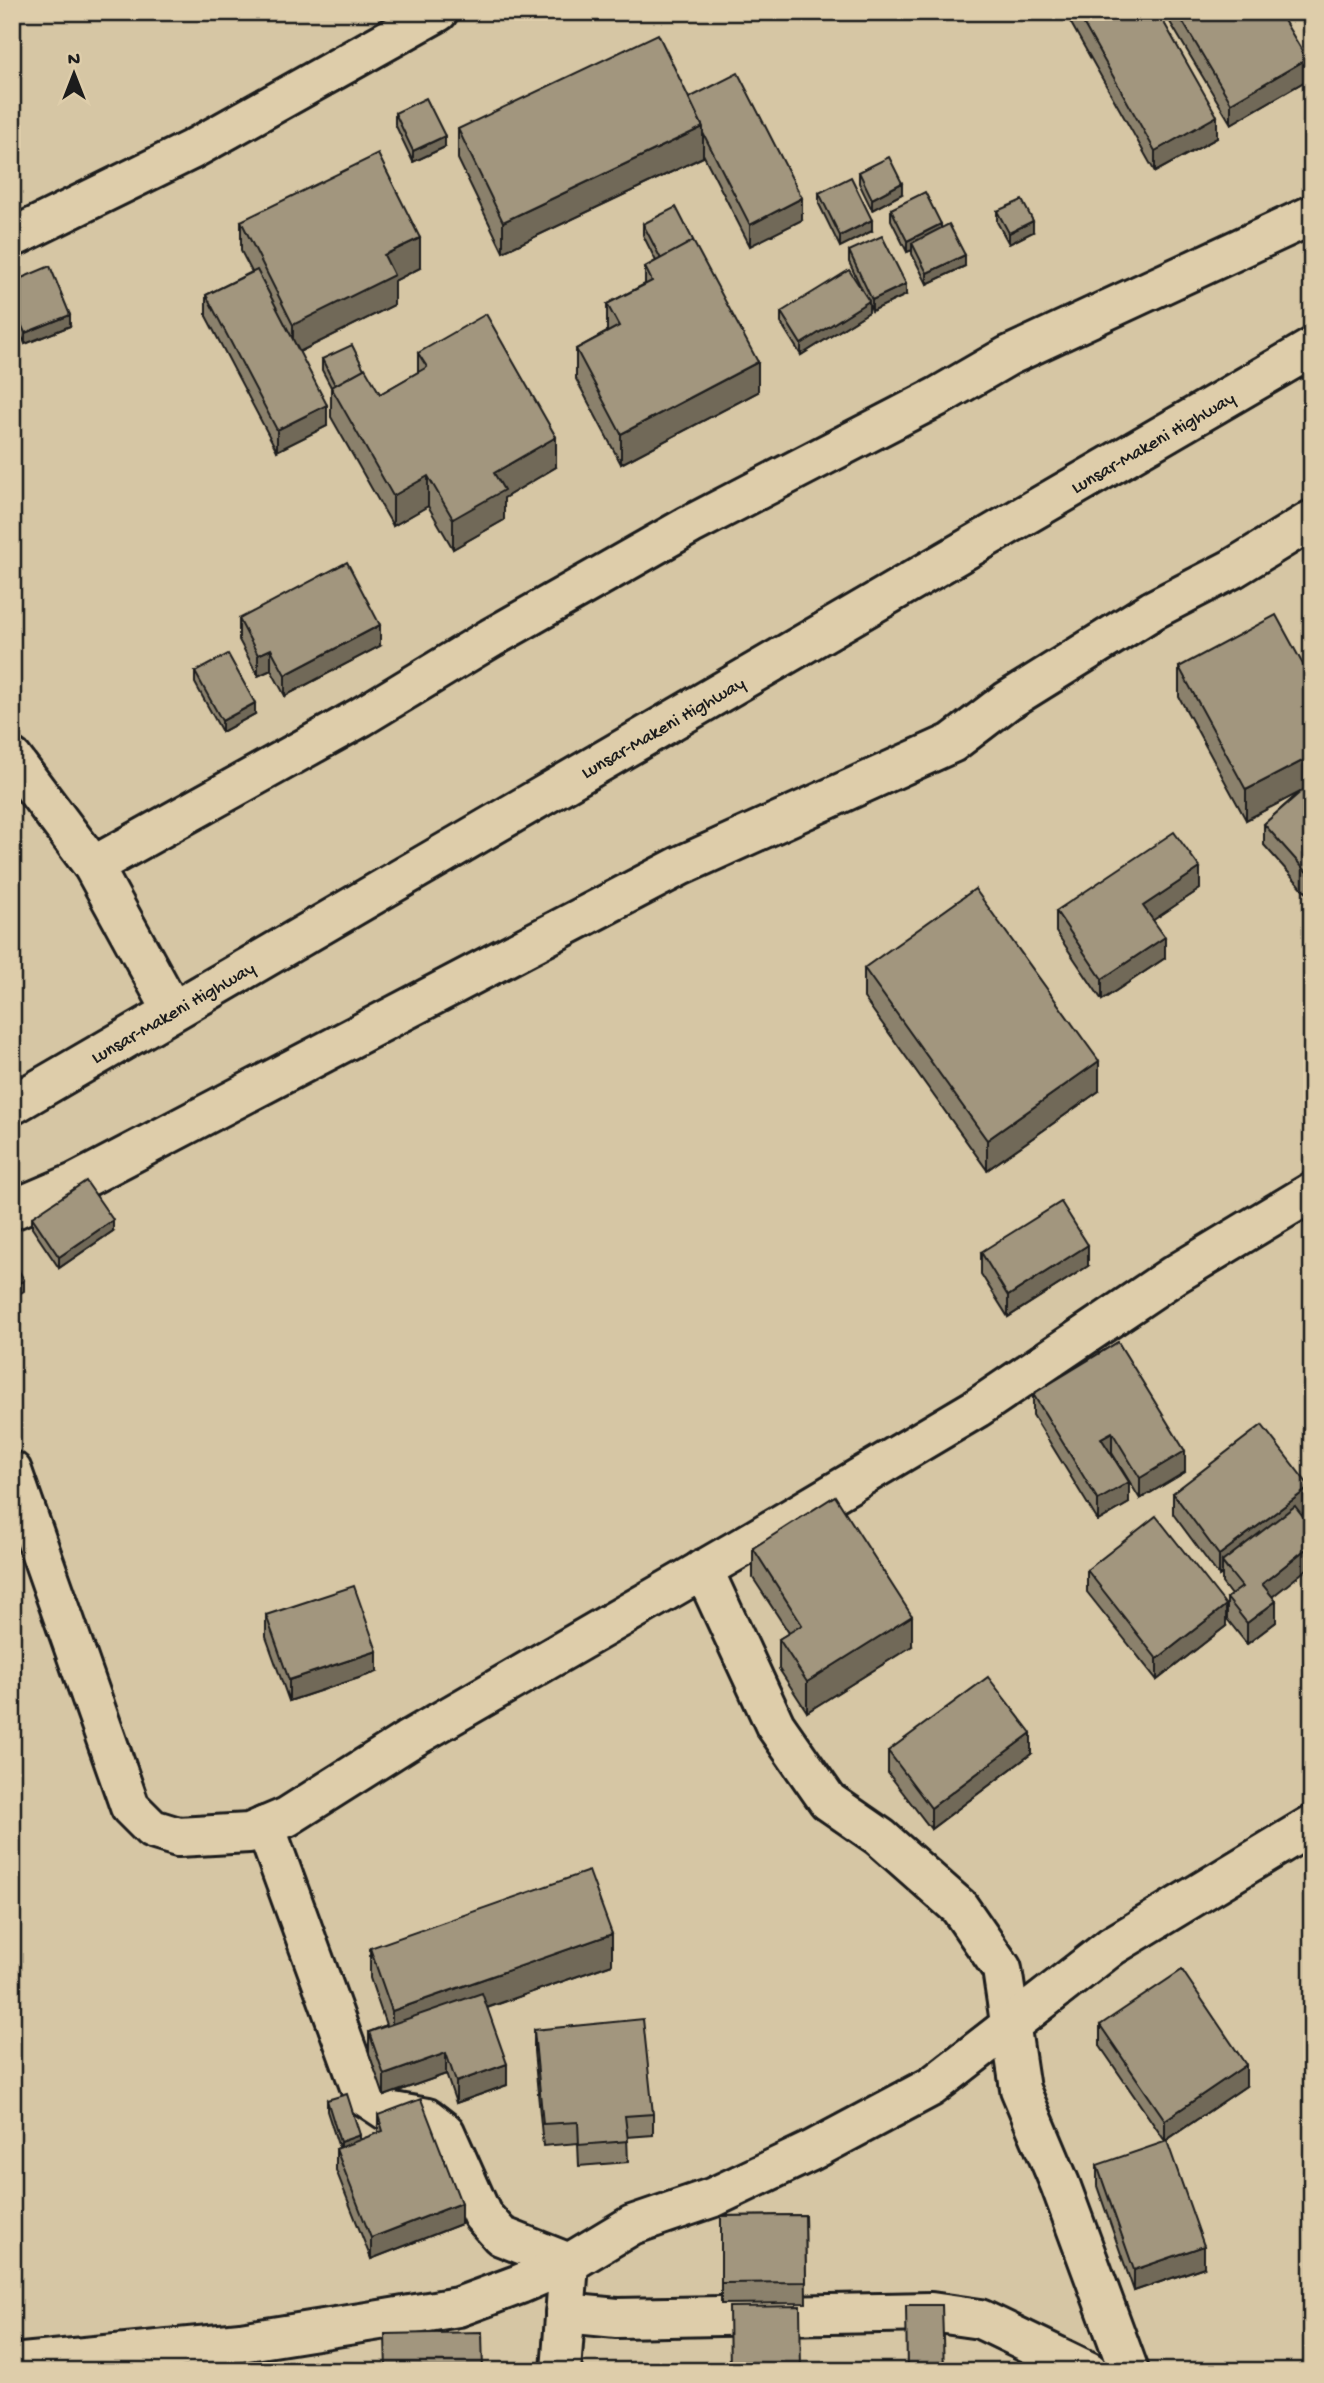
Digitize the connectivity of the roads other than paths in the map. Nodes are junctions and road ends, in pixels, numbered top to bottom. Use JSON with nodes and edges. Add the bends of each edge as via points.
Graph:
{"nodes":[{"id":1,"x":438,"y":12,"type":"edge"},
{"id":2,"x":1312,"y":215,"type":"edge"},
{"id":3,"x":12,"y":239,"type":"edge"},
{"id":4,"x":1312,"y":348,"type":"edge"},
{"id":5,"x":1312,"y":520,"type":"edge"},
{"id":6,"x":12,"y":758,"type":"edge"},
{"id":7,"x":93,"y":866,"type":"junction"},
{"id":8,"x":172,"y":1010,"type":"junction"},
{"id":9,"x":12,"y":1105,"type":"edge"},
{"id":10,"x":1312,"y":1192,"type":"edge"},
{"id":11,"x":12,"y":1210,"type":"edge"},
{"id":12,"x":12,"y":1471,"type":"edge"},
{"id":13,"x":703,"y":1569,"type":"junction"},
{"id":14,"x":1312,"y":1825,"type":"edge"},
{"id":15,"x":265,"y":1826,"type":"junction"},
{"id":16,"x":1011,"y":2026,"type":"junction"},
{"id":17,"x":569,"y":2263,"type":"junction"},
{"id":18,"x":565,"y":2313,"type":"junction"},
{"id":19,"x":12,"y":2364,"type":"edge"},
{"id":20,"x":561,"y":2371,"type":"edge"},
{"id":21,"x":1088,"y":2371,"type":"edge"},
{"id":22,"x":1129,"y":2371,"type":"edge"}],
"edges":[{"from":1,"to":3,"type":"street","via":[[191,150]]},
{"from":2,"to":7,"type":"street","via":[[1008,356],[690,525]]},
{"from":4,"to":8,"type":"street","name":"Lunsar-Makeni Highway"},
{"from":5,"to":11,"type":"street","via":[[1153,610],[1007,701],[952,743],[680,866],[75,1182]]},
{"from":6,"to":7,"type":"street"},
{"from":7,"to":8,"type":"street"},
{"from":8,"to":9,"type":"street","name":"Lunsar-Makeni Highway"},
{"from":10,"to":13,"type":"street","via":[[1174,1275],[977,1408]]},
{"from":12,"to":15,"type":"street","via":[[130,1807],[152,1829],[178,1838],[249,1833]]},
{"from":13,"to":15,"type":"street"},
{"from":13,"to":16,"type":"street","via":[[775,1725],[828,1801],[880,1836],[959,1907],[1002,1969]]},
{"from":14,"to":16,"type":"street","via":[[1112,1946]]},
{"from":15,"to":17,"type":"street","via":[[363,2095],[387,2111],[427,2118],[445,2132],[482,2215],[501,2236]]},
{"from":16,"to":17,"type":"street","via":[[907,2100],[714,2197],[632,2225]]},
{"from":16,"to":22,"type":"street","via":[[1020,2089]]},
{"from":17,"to":18,"type":"street"},
{"from":17,"to":19,"type":"street","via":[[458,2307],[241,2342]]},
{"from":18,"to":20,"type":"street"},
{"from":18,"to":21,"type":"street","via":[[617,2318],[931,2312],[980,2319]]}]}
